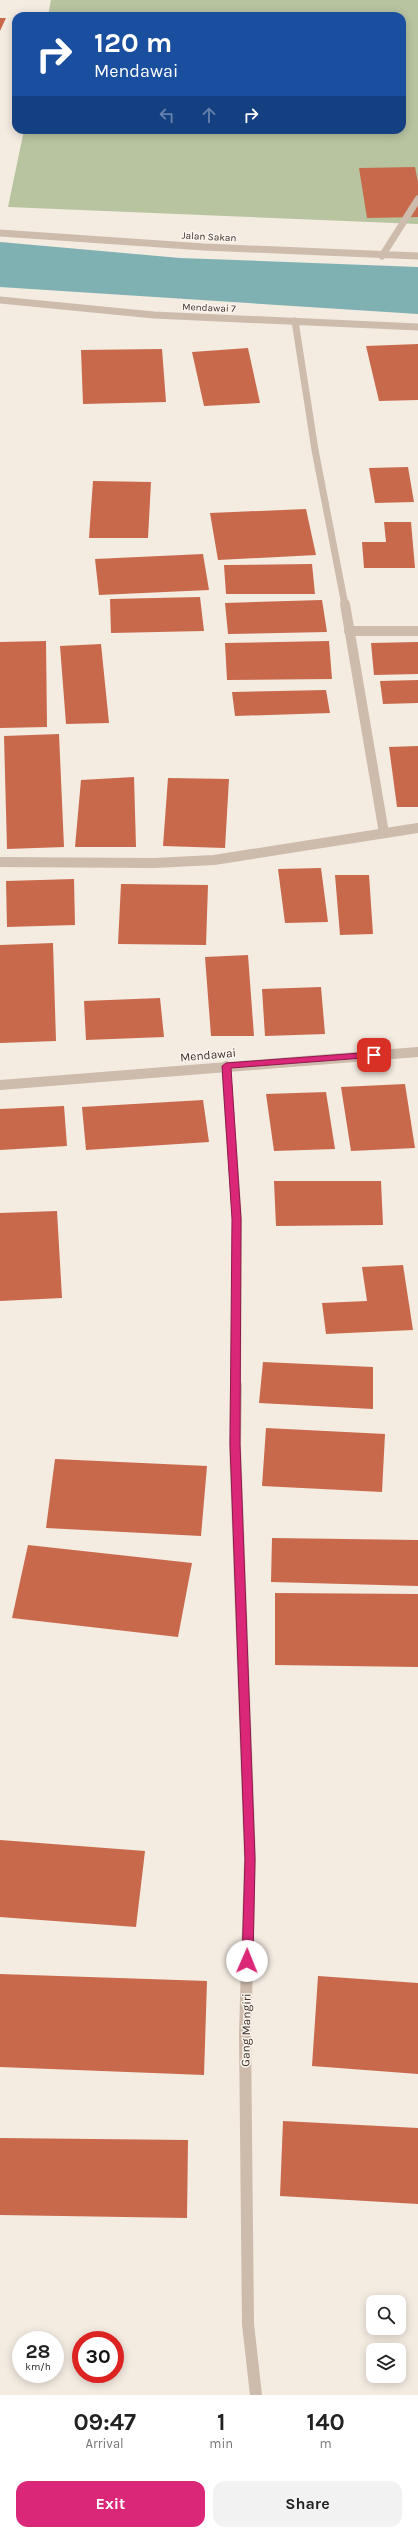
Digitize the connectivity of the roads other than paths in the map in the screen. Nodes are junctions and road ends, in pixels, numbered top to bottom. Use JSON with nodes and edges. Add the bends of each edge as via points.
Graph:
{"nodes":[{"id":1,"x":418,"y":199,"type":"edge"},
{"id":2,"x":0,"y":233,"type":"edge"},
{"id":3,"x":382,"y":256,"type":"junction"},
{"id":4,"x":418,"y":256,"type":"edge"},
{"id":5,"x":0,"y":300,"type":"edge"},
{"id":6,"x":295,"y":321,"type":"junction"},
{"id":7,"x":418,"y":327,"type":"edge"},
{"id":8,"x":348,"y":631,"type":"junction"},
{"id":9,"x":418,"y":631,"type":"edge"},
{"id":10,"x":418,"y":828,"type":"edge"},
{"id":11,"x":384,"y":833,"type":"junction"},
{"id":12,"x":0,"y":862,"type":"edge"},
{"id":13,"x":418,"y":1052,"type":"edge"},
{"id":14,"x":226,"y":1066,"type":"junction"},
{"id":15,"x":0,"y":1085,"type":"edge"},
{"id":16,"x":256,"y":2395,"type":"edge"}],
"edges":[{"from":1,"to":3,"type":"street"},
{"from":2,"to":3,"type":"street","name":"Jalan Sakan"},
{"from":3,"to":4,"type":"street","name":"Jalan Sakan"},
{"from":5,"to":6,"type":"street","name":"Mendawai 7","via":[[154,315]]},
{"from":6,"to":7,"type":"street","name":"Mendawai 7"},
{"from":6,"to":8,"type":"street","via":[[315,450]]},
{"from":8,"to":9,"type":"street"},
{"from":8,"to":11,"type":"street"},
{"from":10,"to":11,"type":"street"},
{"from":11,"to":12,"type":"street","via":[[214,860],[154,863]]},
{"from":13,"to":14,"type":"street","name":"Mendawai"},
{"from":14,"to":15,"type":"street","name":"Mendawai"},
{"from":14,"to":16,"type":"street","name":"Gang Mangiri","via":[[237,1219],[235,1444],[250,1859],[246,2035],[248,2324]]}]}
